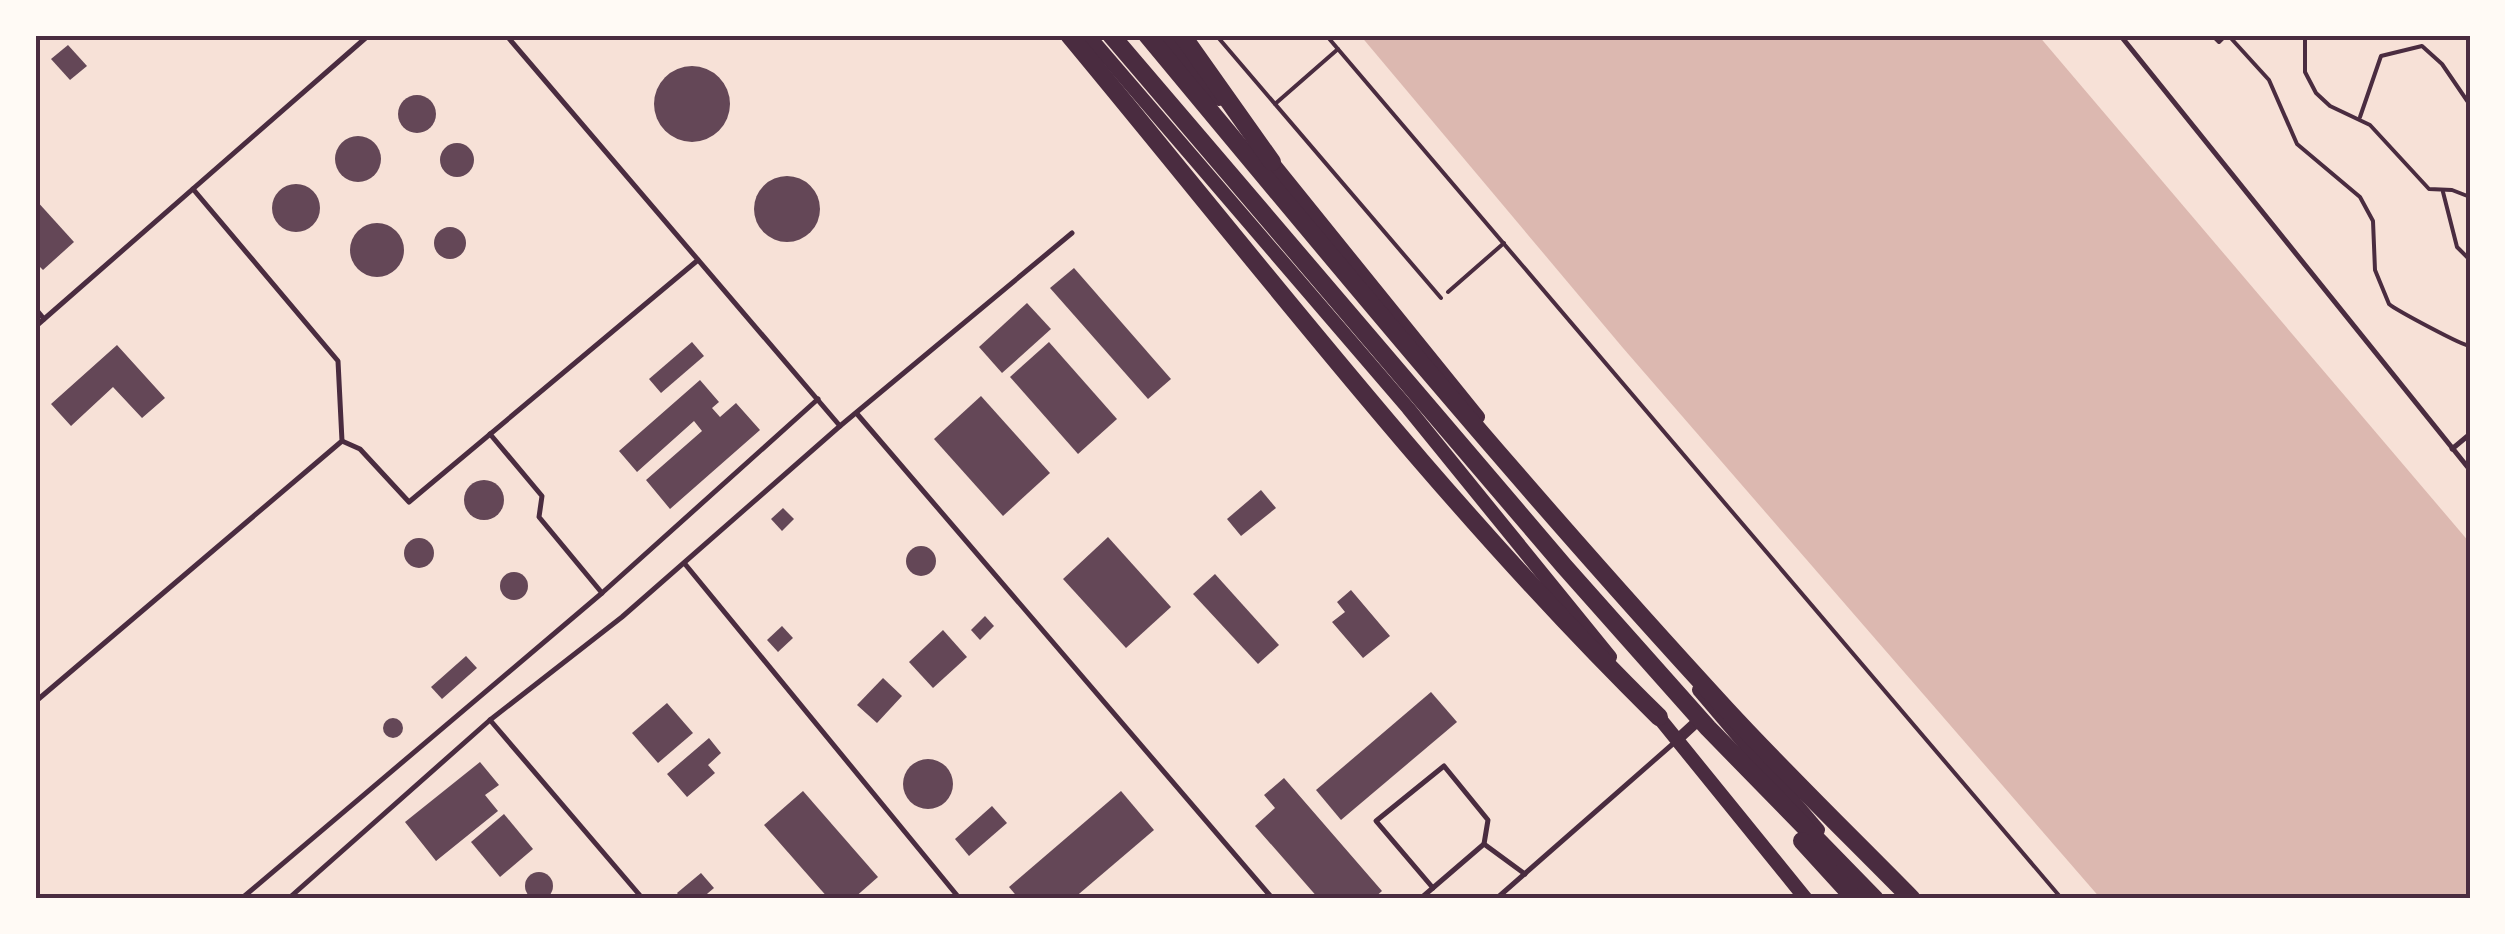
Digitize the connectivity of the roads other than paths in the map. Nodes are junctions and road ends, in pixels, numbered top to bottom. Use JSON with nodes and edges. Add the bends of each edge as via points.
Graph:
{"nodes":[{"id":1,"x":369,"y":35,"type":"edge"},
{"id":2,"x":506,"y":35,"type":"edge"},
{"id":3,"x":1069,"y":35,"type":"edge"},
{"id":4,"x":1088,"y":35,"type":"edge"},
{"id":5,"x":1111,"y":35,"type":"edge"},
{"id":6,"x":1147,"y":35,"type":"edge"},
{"id":7,"x":1164,"y":35,"type":"edge"},
{"id":8,"x":1182,"y":35,"type":"edge"},
{"id":9,"x":2120,"y":35,"type":"edge"},
{"id":10,"x":1272,"y":162,"type":"junction"},
{"id":11,"x":193,"y":189,"type":"junction"},
{"id":12,"x":1072,"y":233,"type":"dead end"},
{"id":13,"x":698,"y":260,"type":"junction"},
{"id":14,"x":35,"y":308,"type":"edge"},
{"id":15,"x":44,"y":319,"type":"junction"},
{"id":16,"x":35,"y":327,"type":"edge"},
{"id":17,"x":818,"y":399,"type":"junction"},
{"id":18,"x":858,"y":415,"type":"junction"},
{"id":19,"x":840,"y":426,"type":"junction"},
{"id":20,"x":490,"y":434,"type":"junction"},
{"id":21,"x":2470,"y":434,"type":"edge"},
{"id":22,"x":342,"y":441,"type":"junction"},
{"id":23,"x":2452,"y":450,"type":"junction"},
{"id":24,"x":2470,"y":470,"type":"edge"},
{"id":25,"x":684,"y":564,"type":"junction"},
{"id":26,"x":602,"y":593,"type":"junction"},
{"id":27,"x":35,"y":702,"type":"edge"},
{"id":28,"x":1712,"y":708,"type":"junction"},
{"id":29,"x":1659,"y":717,"type":"junction"},
{"id":30,"x":490,"y":720,"type":"junction"},
{"id":31,"x":1708,"y":728,"type":"junction"},
{"id":32,"x":1677,"y":740,"type":"junction"},
{"id":33,"x":1484,"y":844,"type":"junction"},
{"id":34,"x":1525,"y":874,"type":"junction"},
{"id":35,"x":1433,"y":888,"type":"junction"},
{"id":36,"x":241,"y":899,"type":"edge"},
{"id":37,"x":288,"y":899,"type":"edge"},
{"id":38,"x":643,"y":899,"type":"edge"},
{"id":39,"x":960,"y":899,"type":"edge"},
{"id":40,"x":1272,"y":899,"type":"edge"},
{"id":41,"x":1420,"y":899,"type":"edge"},
{"id":42,"x":1496,"y":899,"type":"edge"},
{"id":43,"x":1806,"y":899,"type":"edge"},
{"id":44,"x":1856,"y":899,"type":"edge"},
{"id":45,"x":1876,"y":899,"type":"edge"},
{"id":46,"x":1912,"y":899,"type":"edge"}],
"edges":[{"from":1,"to":11,"type":"lane"},
{"from":2,"to":13,"type":"lane"},
{"from":3,"to":29,"type":"highway","via":[[1442,486]]},
{"from":4,"to":29,"type":"main road","via":[[1408,408]]},
{"from":5,"to":31,"type":"highway"},
{"from":6,"to":46,"type":"highway","via":[[1585,551],[1727,710]]},
{"from":7,"to":10,"type":"main road"},
{"from":8,"to":10,"type":"highway"},
{"from":9,"to":23,"type":"lane"},
{"from":10,"to":28,"type":"main road"},
{"from":11,"to":15,"type":"lane"},
{"from":11,"to":22,"type":"lane","via":[[338,361]]},
{"from":12,"to":18,"type":"lane"},
{"from":13,"to":17,"type":"lane"},
{"from":13,"to":20,"type":"lane"},
{"from":14,"to":15,"type":"lane"},
{"from":15,"to":16,"type":"lane"},
{"from":17,"to":19,"type":"lane"},
{"from":17,"to":26,"type":"lane"},
{"from":18,"to":19,"type":"lane"},
{"from":18,"to":40,"type":"lane"},
{"from":19,"to":25,"type":"lane"},
{"from":20,"to":22,"type":"lane","via":[[409,502],[360,449]]},
{"from":20,"to":26,"type":"lane","via":[[542,496],[539,517]]},
{"from":21,"to":23,"type":"lane"},
{"from":22,"to":27,"type":"lane"},
{"from":23,"to":24,"type":"lane"},
{"from":25,"to":30,"type":"lane"},
{"from":25,"to":39,"type":"lane"},
{"from":26,"to":36,"type":"lane"},
{"from":28,"to":32,"type":"street"},
{"from":28,"to":45,"type":"main road"},
{"from":29,"to":32,"type":"main road"},
{"from":30,"to":37,"type":"lane"},
{"from":30,"to":38,"type":"lane"},
{"from":31,"to":44,"type":"highway"},
{"from":31,"to":45,"type":"highway"},
{"from":32,"to":34,"type":"lane"},
{"from":32,"to":43,"type":"main road"},
{"from":33,"to":34,"type":"lane"},
{"from":33,"to":35,"type":"lane"},
{"from":33,"to":35,"type":"lane","via":[[1488,820],[1444,766],[1376,821]]},
{"from":34,"to":42,"type":"lane"},
{"from":35,"to":41,"type":"lane"}]}
